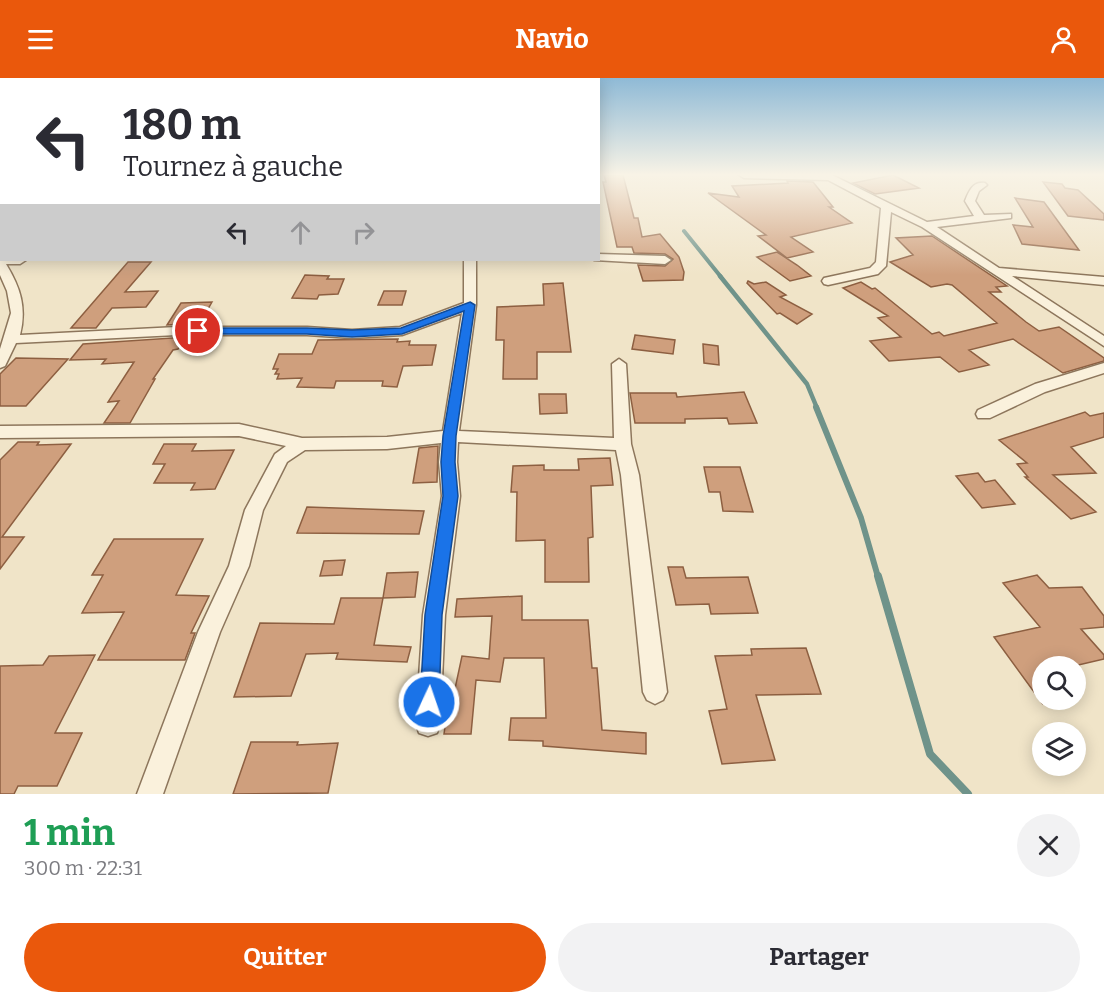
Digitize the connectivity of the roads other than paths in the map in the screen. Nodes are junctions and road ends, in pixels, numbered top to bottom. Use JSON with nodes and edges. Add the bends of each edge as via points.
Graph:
{"nodes":[{"id":1,"x":886,"y":208,"type":"edge"},
{"id":2,"x":889,"y":208,"type":"edge"},
{"id":3,"x":975,"y":208,"type":"edge"},
{"id":4,"x":1007,"y":216,"type":"dead end"},
{"id":5,"x":981,"y":219,"type":"junction"},
{"id":6,"x":926,"y":225,"type":"junction"},
{"id":7,"x":600,"y":257,"type":"edge"},
{"id":8,"x":665,"y":260,"type":"dead end"},
{"id":9,"x":0,"y":261,"type":"edge"},
{"id":10,"x":470,"y":261,"type":"edge"},
{"id":11,"x":996,"y":271,"type":"junction"},
{"id":12,"x":828,"y":281,"type":"dead end"},
{"id":13,"x":1104,"y":281,"type":"edge"},
{"id":14,"x":470,"y":305,"type":"junction"},
{"id":15,"x":13,"y":339,"type":"junction"},
{"id":16,"x":1104,"y":342,"type":"edge"},
{"id":17,"x":0,"y":363,"type":"edge"},
{"id":18,"x":619,"y":364,"type":"dead end"},
{"id":19,"x":1104,"y":368,"type":"edge"},
{"id":20,"x":984,"y":414,"type":"dead end"},
{"id":21,"x":0,"y":432,"type":"edge"},
{"id":22,"x":450,"y":436,"type":"junction"},
{"id":23,"x":302,"y":444,"type":"junction"},
{"id":24,"x":623,"y":444,"type":"junction"},
{"id":25,"x":655,"y":692,"type":"dead end"},
{"id":26,"x":428,"y":724,"type":"dead end"},
{"id":27,"x":150,"y":794,"type":"edge"}],
"edges":[{"from":1,"to":12,"type":"street","via":[[882,263],[874,271]]},
{"from":2,"to":6,"type":"street"},
{"from":3,"to":5,"type":"street"},
{"from":4,"to":5,"type":"street"},
{"from":5,"to":6,"type":"street"},
{"from":6,"to":11,"type":"street"},
{"from":7,"to":8,"type":"street"},
{"from":9,"to":15,"type":"street","via":[[19,305]]},
{"from":10,"to":14,"type":"street"},
{"from":11,"to":13,"type":"street"},
{"from":11,"to":16,"type":"street"},
{"from":14,"to":15,"type":"street","via":[[402,331],[177,331]]},
{"from":14,"to":22,"type":"street"},
{"from":15,"to":17,"type":"street"},
{"from":18,"to":24,"type":"street"},
{"from":19,"to":20,"type":"street","via":[[1040,388]]},
{"from":21,"to":23,"type":"street","via":[[239,430]]},
{"from":22,"to":23,"type":"street","via":[[387,443]]},
{"from":22,"to":24,"type":"street"},
{"from":22,"to":26,"type":"street","via":[[451,496],[434,615]]},
{"from":23,"to":27,"type":"street","via":[[281,458],[254,510],[239,566],[209,632]]},
{"from":24,"to":25,"type":"street"}]}
